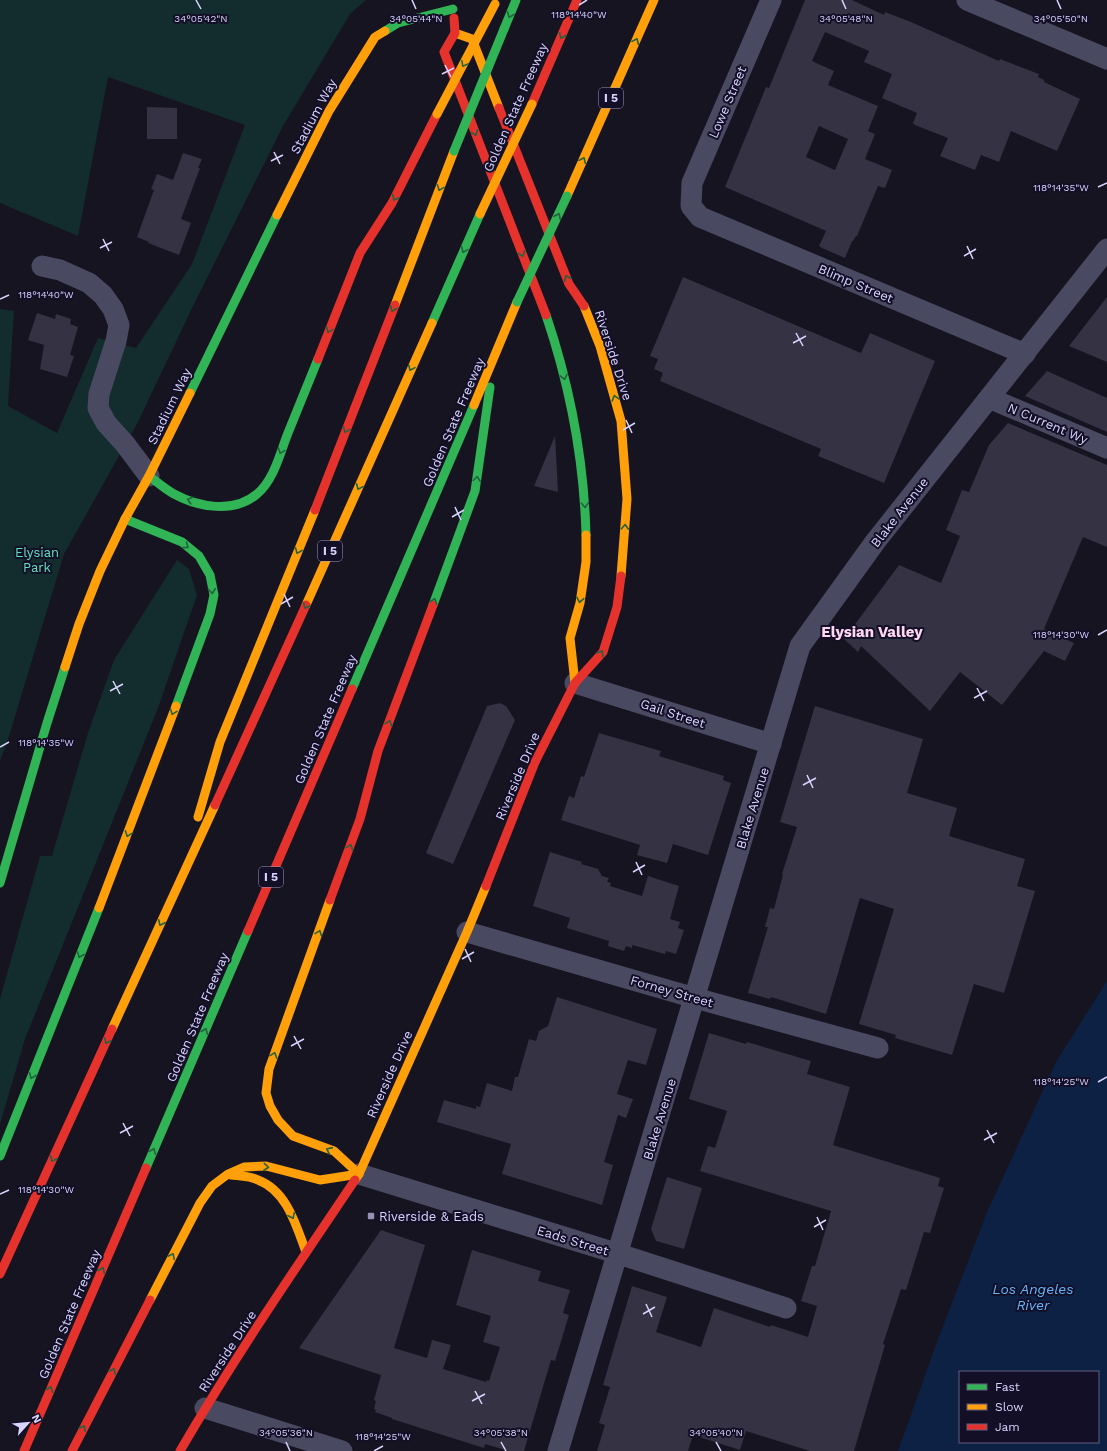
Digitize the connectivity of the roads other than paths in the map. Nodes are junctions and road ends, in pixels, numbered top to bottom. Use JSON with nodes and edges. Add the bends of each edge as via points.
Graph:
{"nodes":[{"id":1,"x":516,"y":0,"type":"edge"},
{"id":2,"x":577,"y":0,"type":"edge"},
{"id":3,"x":654,"y":0,"type":"edge"},
{"id":4,"x":771,"y":0,"type":"edge"},
{"id":5,"x":967,"y":0,"type":"edge"},
{"id":6,"x":496,"y":2,"type":"edge"},
{"id":7,"x":451,"y":4,"type":"edge"},
{"id":8,"x":455,"y":33,"type":"junction"},
{"id":9,"x":1107,"y":59,"type":"edge"},
{"id":10,"x":691,"y":206,"type":"joint"},
{"id":11,"x":1107,"y":248,"type":"edge"},
{"id":12,"x":42,"y":266,"type":"dead end"},
{"id":13,"x":1024,"y":354,"type":"junction"},
{"id":14,"x":494,"y":359,"type":"junction"},
{"id":15,"x":989,"y":398,"type":"junction"},
{"id":16,"x":1107,"y":448,"type":"edge"},
{"id":17,"x":149,"y":476,"type":"junction"},
{"id":18,"x":125,"y":519,"type":"junction"},
{"id":19,"x":575,"y":682,"type":"junction"},
{"id":20,"x":771,"y":744,"type":"junction"},
{"id":21,"x":0,"y":883,"type":"edge"},
{"id":22,"x":177,"y":887,"type":"junction"},
{"id":23,"x":467,"y":932,"type":"junction"},
{"id":24,"x":695,"y":998,"type":"junction"},
{"id":25,"x":878,"y":1048,"type":"dead end"},
{"id":26,"x":0,"y":1156,"type":"edge"},
{"id":27,"x":228,"y":1174,"type":"junction"},
{"id":28,"x":360,"y":1174,"type":"junction"},
{"id":29,"x":306,"y":1252,"type":"junction"},
{"id":30,"x":619,"y":1254,"type":"junction"},
{"id":31,"x":0,"y":1274,"type":"edge"},
{"id":32,"x":786,"y":1308,"type":"dead end"},
{"id":33,"x":205,"y":1408,"type":"junction"},
{"id":34,"x":24,"y":1451,"type":"edge"},
{"id":35,"x":72,"y":1451,"type":"edge"},
{"id":36,"x":180,"y":1451,"type":"edge"},
{"id":37,"x":342,"y":1451,"type":"edge"},
{"id":38,"x":558,"y":1451,"type":"edge"}],
"edges":[{"from":1,"to":22,"type":"main road","one_way":true,"bridge":true,"via":[[454,152],[325,486],[220,742]]},
{"from":2,"to":22,"type":"main road","name":"Golden State Freeway","number":"I 5","one_way":true,"bridge":true,"via":[[260,709]]},
{"from":14,"to":3,"type":"main road","name":"Golden State Freeway","number":"I 5","one_way":true,"bridge":true,"via":[[517,302]]},
{"from":4,"to":10,"type":"street","name":"Lowe Street","via":[[692,183]]},
{"from":5,"to":9,"type":"street"},
{"from":6,"to":17,"type":"main road","one_way":true,"bridge":true,"via":[[392,203],[360,253],[271,476],[256,495],[244,502],[228,506],[208,506],[181,497]]},
{"from":7,"to":8,"type":"main road"},
{"from":7,"to":17,"type":"main road","name":"Stadium Way","via":[[398,23],[375,37],[356,65],[299,170]]},
{"from":8,"to":19,"type":"main road","one_way":true,"via":[[444,52],[546,316],[561,363],[575,428],[585,503],[586,562],[580,603],[570,638]]},
{"from":19,"to":8,"type":"main road","name":"Riverside Drive","one_way":true,"via":[[603,652],[617,607],[626,499],[621,421],[600,346],[583,303],[569,284],[472,39]]},
{"from":10,"to":13,"type":"street","name":"Blimp Street","via":[[700,217]]},
{"from":11,"to":13,"type":"street","name":"Blake Avenue"},
{"from":12,"to":17,"type":"street","via":[[60,270],[89,283],[103,294],[113,309],[119,325],[99,394],[98,408],[106,424]]},
{"from":13,"to":15,"type":"street","name":"Blake Avenue"},
{"from":28,"to":14,"type":"main road","one_way":true,"via":[[334,1151],[293,1136],[278,1120],[266,1093],[269,1069],[360,819],[378,751],[475,491]]},
{"from":34,"to":14,"type":"main road","name":"Golden State Freeway","number":"I 5","one_way":true},
{"from":15,"to":16,"type":"street","name":"N Current Wy"},
{"from":15,"to":20,"type":"street","name":"Blake Avenue","via":[[876,542],[800,646]]},
{"from":17,"to":18,"type":"main road","name":"Stadium Way"},
{"from":18,"to":21,"type":"main road","name":"Stadium Way","via":[[100,571],[79,624],[46,722]]},
{"from":18,"to":26,"type":"main road","one_way":true,"via":[[182,542],[199,556],[210,575],[214,595],[210,614],[104,897]]},
{"from":19,"to":20,"type":"street","name":"Gail Street"},
{"from":19,"to":23,"type":"main road","name":"Riverside Drive","via":[[535,762]]},
{"from":20,"to":24,"type":"street","name":"Blake Avenue"},
{"from":22,"to":31,"type":"main road","name":"Golden State Freeway","number":"I 5","one_way":true},
{"from":23,"to":24,"type":"street","name":"Forney Street"},
{"from":23,"to":28,"type":"main road","name":"Riverside Drive"},
{"from":24,"to":25,"type":"street","name":"Forney Street"},
{"from":24,"to":30,"type":"street","name":"Blake Avenue"},
{"from":27,"to":28,"type":"main road","one_way":true,"via":[[244,1167],[266,1166],[320,1180]]},
{"from":27,"to":29,"type":"main road","one_way":true,"via":[[259,1180],[272,1188],[292,1214]]},
{"from":35,"to":27,"type":"main road","one_way":true,"via":[[200,1203],[212,1186]]},
{"from":28,"to":29,"type":"main road","name":"Riverside Drive"},
{"from":28,"to":30,"type":"street","name":"Eads Street"},
{"from":29,"to":33,"type":"main road","name":"Riverside Drive"},
{"from":30,"to":32,"type":"street","name":"Eads Street"},
{"from":30,"to":38,"type":"street","name":"Blake Avenue"},
{"from":33,"to":36,"type":"main road","name":"Riverside Drive"},
{"from":33,"to":37,"type":"street"}]}
